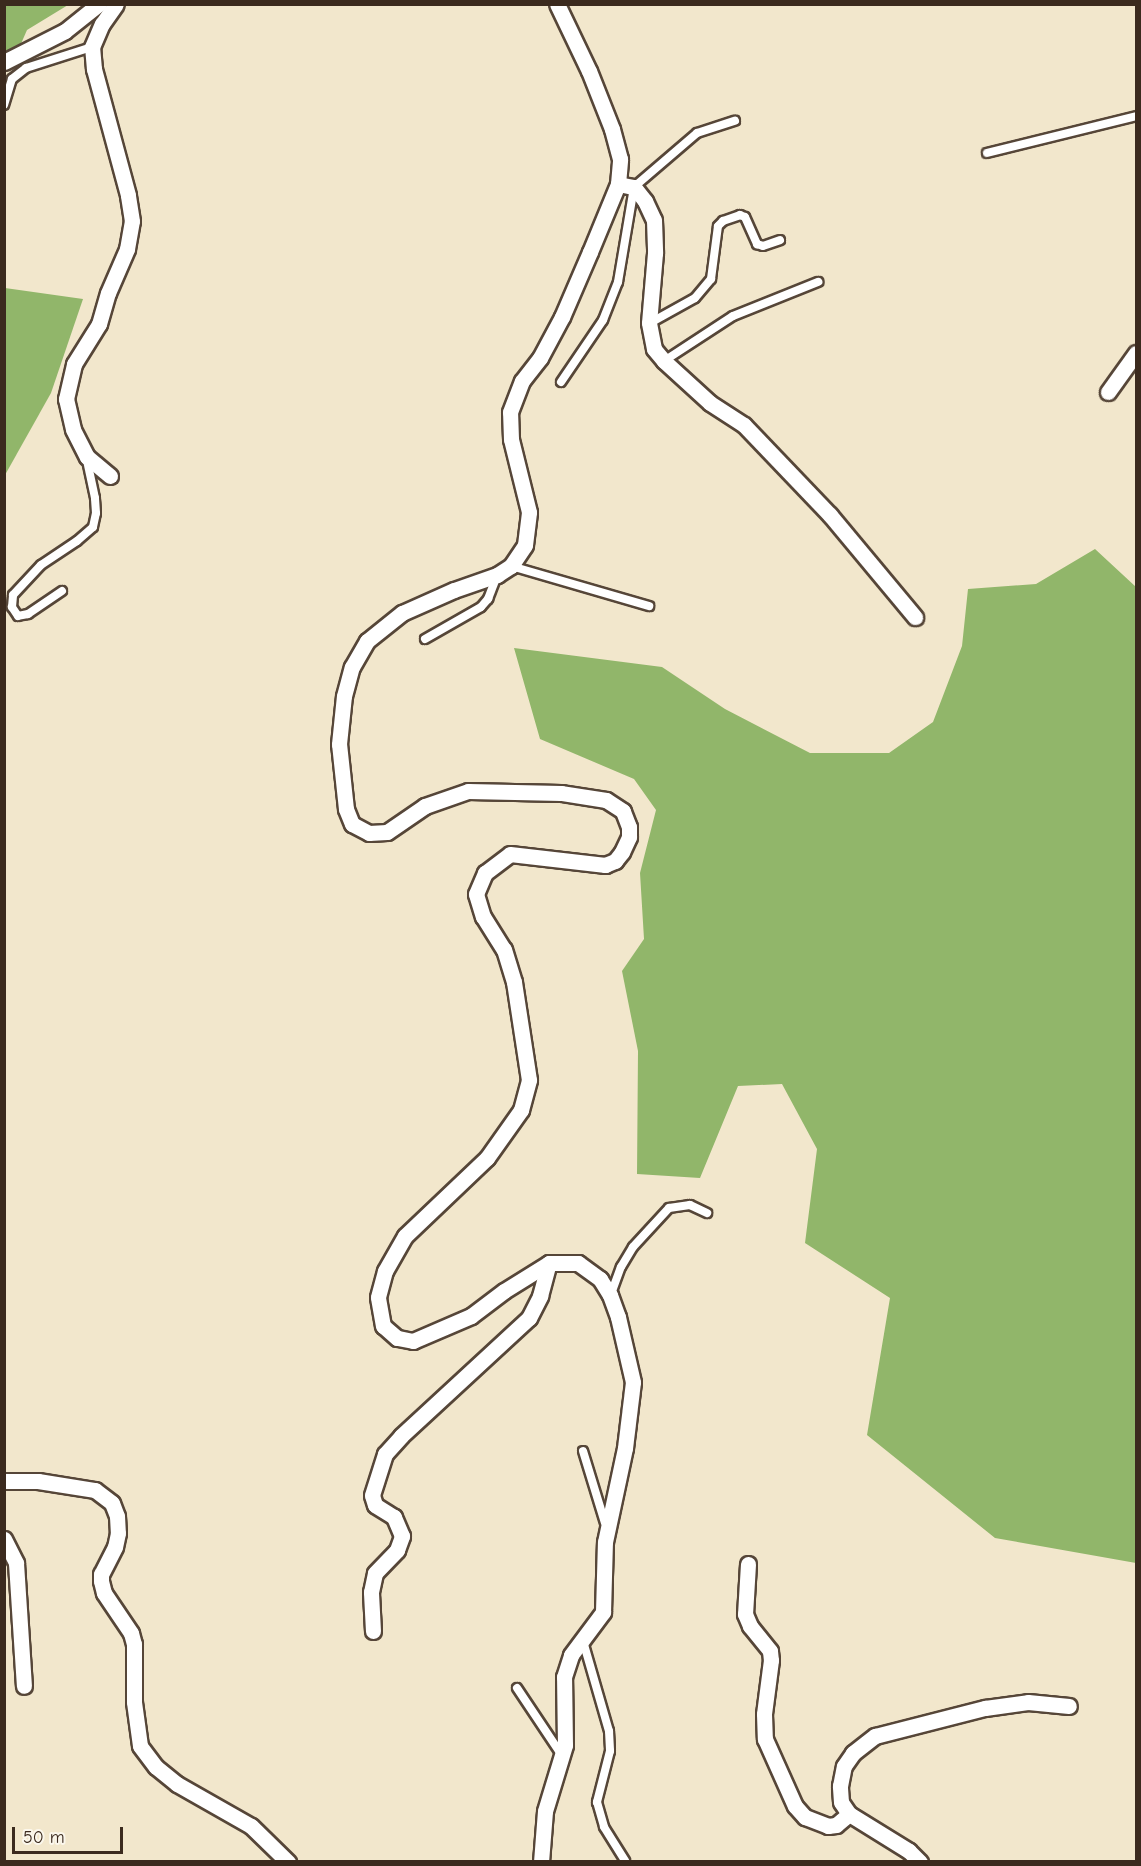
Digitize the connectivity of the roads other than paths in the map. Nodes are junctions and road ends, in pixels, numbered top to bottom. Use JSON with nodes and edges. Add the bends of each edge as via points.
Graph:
{"nodes":[{"id":1,"x":99,"y":4,"type":"edge"},
{"id":2,"x":116,"y":4,"type":"edge"},
{"id":3,"x":557,"y":4,"type":"edge"},
{"id":4,"x":92,"y":47,"type":"junction"},
{"id":5,"x":4,"y":62,"type":"edge"},
{"id":6,"x":4,"y":105,"type":"edge"},
{"id":7,"x":1137,"y":116,"type":"edge"},
{"id":8,"x":735,"y":121,"type":"dead end"},
{"id":9,"x":987,"y":153,"type":"dead end"},
{"id":10,"x":618,"y":184,"type":"junction"},
{"id":11,"x":634,"y":188,"type":"junction"},
{"id":12,"x":780,"y":240,"type":"dead end"},
{"id":13,"x":818,"y":282,"type":"dead end"},
{"id":14,"x":648,"y":323,"type":"junction"},
{"id":15,"x":1137,"y":352,"type":"edge"},
{"id":16,"x":664,"y":361,"type":"junction"},
{"id":17,"x":561,"y":382,"type":"dead end"},
{"id":18,"x":1108,"y":392,"type":"dead end"},
{"id":19,"x":87,"y":457,"type":"junction"},
{"id":20,"x":110,"y":476,"type":"dead end"},
{"id":21,"x":511,"y":566,"type":"junction"},
{"id":22,"x":497,"y":575,"type":"junction"},
{"id":23,"x":62,"y":591,"type":"dead end"},
{"id":24,"x":649,"y":606,"type":"dead end"},
{"id":25,"x":915,"y":617,"type":"dead end"},
{"id":26,"x":425,"y":639,"type":"dead end"},
{"id":27,"x":707,"y":1213,"type":"dead end"},
{"id":28,"x":549,"y":1263,"type":"junction"},
{"id":29,"x":610,"y":1295,"type":"junction"},
{"id":30,"x":583,"y":1451,"type":"dead end"},
{"id":31,"x":4,"y":1481,"type":"edge"},
{"id":32,"x":608,"y":1530,"type":"junction"},
{"id":33,"x":4,"y":1539,"type":"edge"},
{"id":34,"x":748,"y":1564,"type":"dead end"},
{"id":35,"x":373,"y":1631,"type":"dead end"},
{"id":36,"x":582,"y":1640,"type":"junction"},
{"id":37,"x":24,"y":1686,"type":"dead end"},
{"id":38,"x":517,"y":1688,"type":"dead end"},
{"id":39,"x":1069,"y":1706,"type":"dead end"},
{"id":40,"x":562,"y":1755,"type":"junction"},
{"id":41,"x":849,"y":1814,"type":"junction"},
{"id":42,"x":625,"y":1860,"type":"edge"},
{"id":43,"x":288,"y":1862,"type":"edge"},
{"id":44,"x":541,"y":1862,"type":"edge"},
{"id":45,"x":920,"y":1862,"type":"edge"}],
"edges":[{"from":1,"to":5,"type":"street","via":[[65,31]]},
{"from":2,"to":4,"type":"street"},
{"from":3,"to":10,"type":"street","via":[[590,71],[612,129],[620,159]]},
{"from":4,"to":6,"type":"lane","via":[[26,68],[12,79]]},
{"from":4,"to":19,"type":"street","via":[[132,221],[127,249],[99,324],[74,364],[66,399],[73,429]]},
{"from":7,"to":9,"type":"lane"},
{"from":8,"to":11,"type":"lane","via":[[697,133]]},
{"from":10,"to":11,"type":"street"},
{"from":10,"to":21,"type":"street","via":[[562,318],[522,381],[510,411],[511,439],[529,512],[525,545]]},
{"from":11,"to":14,"type":"street","via":[[654,220]]},
{"from":11,"to":17,"type":"lane","via":[[618,282],[603,320]]},
{"from":12,"to":14,"type":"lane","via":[[758,244],[745,217],[740,215],[723,221],[718,226],[711,279],[695,298]]},
{"from":13,"to":16,"type":"lane","via":[[733,316]]},
{"from":14,"to":16,"type":"street","via":[[654,349]]},
{"from":15,"to":18,"type":"street"},
{"from":16,"to":25,"type":"street","via":[[710,403],[744,425],[830,515]]},
{"from":19,"to":20,"type":"street"},
{"from":19,"to":23,"type":"lane","via":[[95,505],[93,527],[41,565],[13,595],[12,607],[18,616],[28,614]]},
{"from":21,"to":22,"type":"street"},
{"from":21,"to":24,"type":"lane"},
{"from":22,"to":26,"type":"lane","via":[[481,607]]},
{"from":22,"to":28,"type":"street","via":[[402,613],[367,641],[359,654],[347,686],[339,744],[346,809],[352,824],[369,833],[387,831],[425,806],[468,791],[561,793],[606,800],[623,811],[629,837],[615,861],[605,865],[510,854],[485,873],[476,894],[483,917],[504,950],[514,982],[529,1080],[521,1110],[487,1158],[405,1236],[385,1271],[378,1297],[383,1326],[397,1338],[413,1341],[471,1316]]},
{"from":27,"to":29,"type":"lane","via":[[690,1204],[669,1208],[633,1247]]},
{"from":28,"to":29,"type":"street","via":[[578,1263],[600,1279]]},
{"from":28,"to":35,"type":"street","via":[[529,1318],[385,1454],[372,1495],[375,1505],[394,1517],[402,1536],[397,1550],[375,1573],[371,1592]]},
{"from":29,"to":32,"type":"street","via":[[633,1382],[625,1448]]},
{"from":30,"to":32,"type":"lane"},
{"from":31,"to":43,"type":"street","via":[[39,1481],[95,1490],[112,1503],[118,1533],[101,1581],[134,1644],[134,1702],[140,1746],[163,1772],[251,1826]]},
{"from":32,"to":36,"type":"street","via":[[603,1612]]},
{"from":33,"to":37,"type":"street","via":[[16,1563]]},
{"from":34,"to":41,"type":"street","via":[[745,1614],[770,1651],[771,1660],[765,1739],[795,1806],[805,1817],[828,1826],[836,1825]]},
{"from":36,"to":40,"type":"street","via":[[571,1654],[564,1677]]},
{"from":36,"to":42,"type":"lane","via":[[609,1731],[610,1751],[597,1802],[604,1827]]},
{"from":38,"to":40,"type":"lane"},
{"from":39,"to":41,"type":"street","via":[[1017,1702],[875,1736],[853,1753],[844,1766],[840,1802]]},
{"from":40,"to":44,"type":"street","via":[[544,1812]]},
{"from":41,"to":45,"type":"street"}]}
